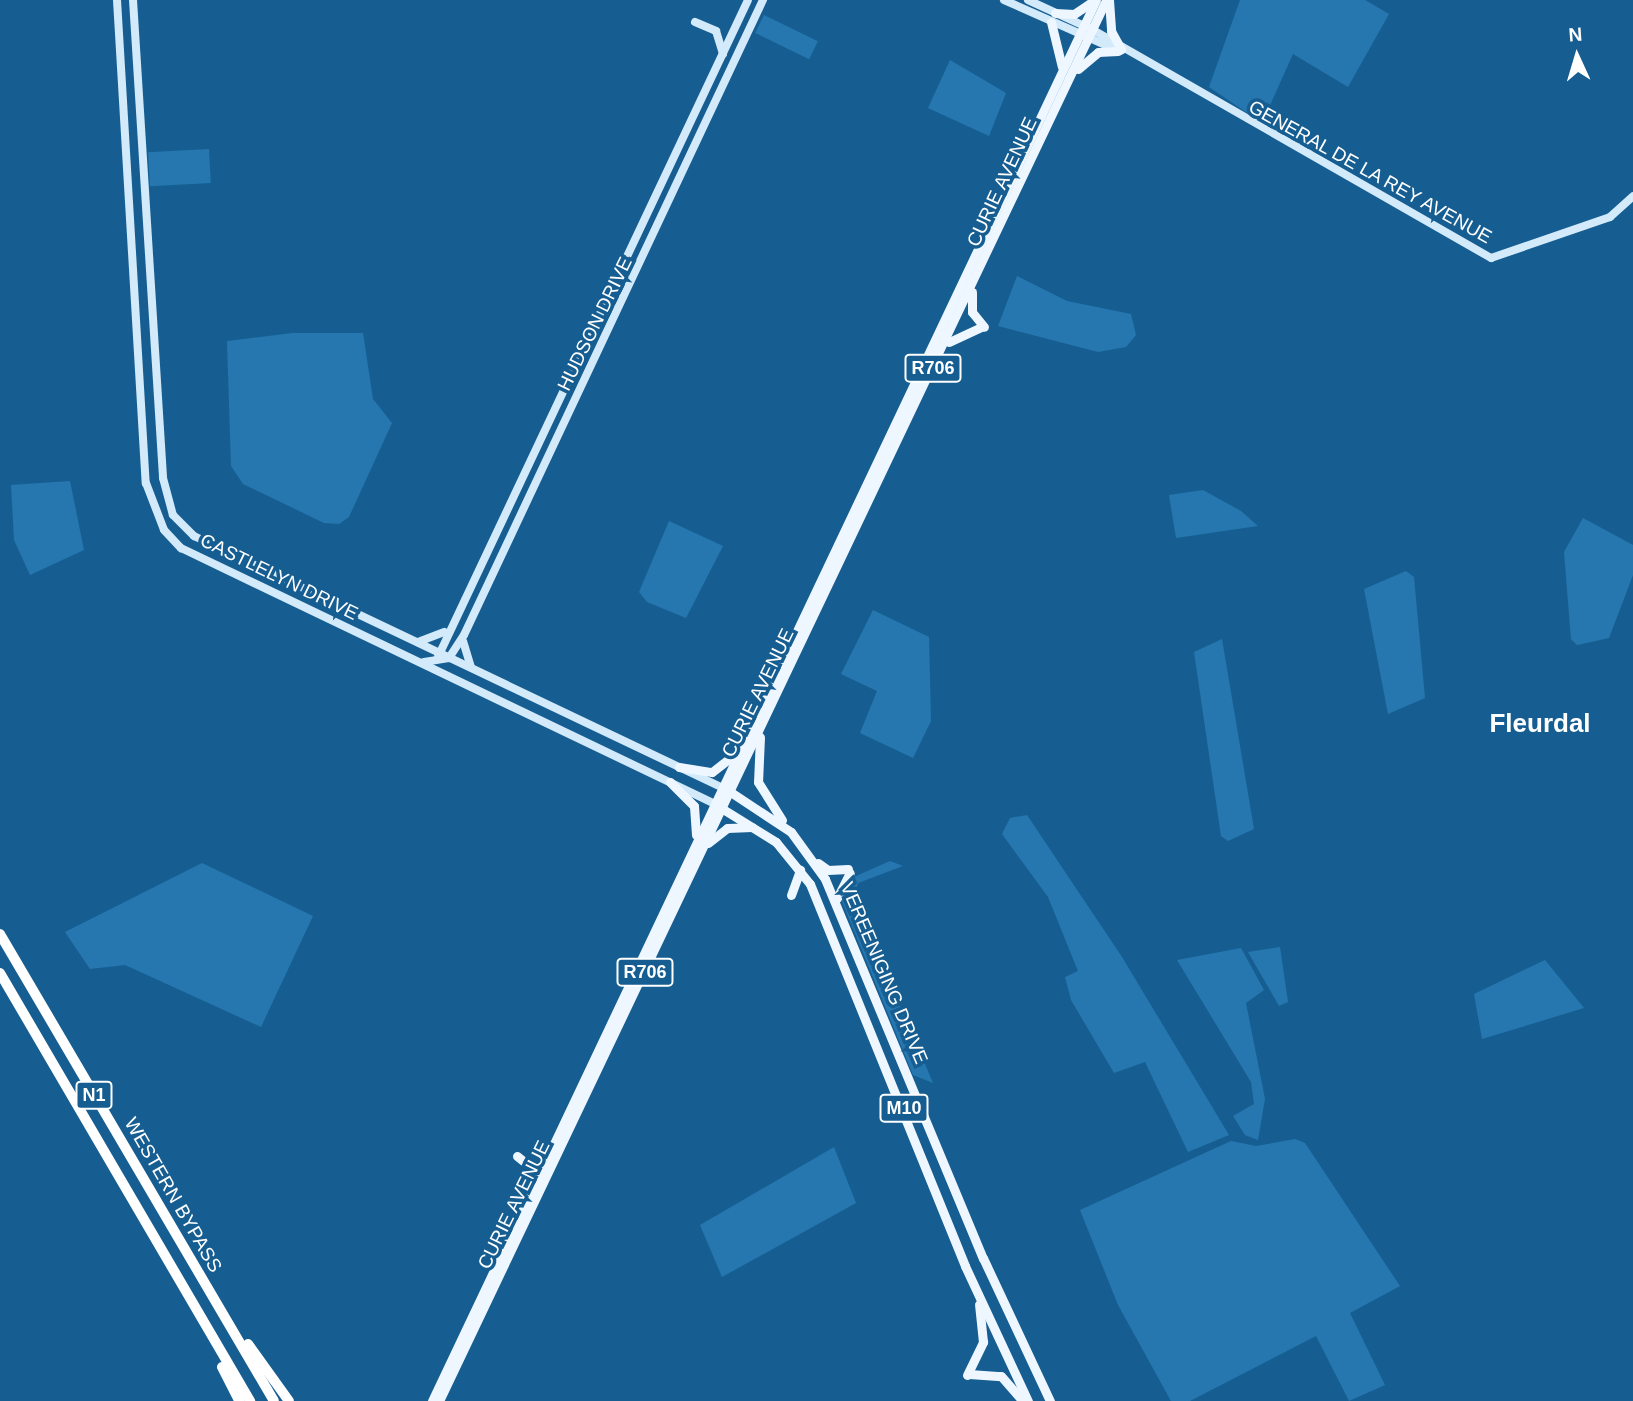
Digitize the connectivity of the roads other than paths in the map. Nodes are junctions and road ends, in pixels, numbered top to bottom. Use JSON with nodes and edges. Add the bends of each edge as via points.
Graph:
{"nodes":[{"id":1,"x":115,"y":0,"type":"edge"},
{"id":2,"x":134,"y":0,"type":"edge"},
{"id":3,"x":748,"y":0,"type":"edge"},
{"id":4,"x":763,"y":0,"type":"edge"},
{"id":5,"x":1004,"y":0,"type":"edge"},
{"id":6,"x":1028,"y":0,"type":"edge"},
{"id":7,"x":1095,"y":0,"type":"edge"},
{"id":8,"x":1108,"y":0,"type":"edge"},
{"id":9,"x":1053,"y":17,"type":"junction"},
{"id":10,"x":695,"y":22,"type":"dead end"},
{"id":11,"x":1088,"y":28,"type":"junction"},
{"id":12,"x":1084,"y":37,"type":"junction"},
{"id":13,"x":1120,"y":50,"type":"junction"},
{"id":14,"x":723,"y":54,"type":"junction"},
{"id":15,"x":1065,"y":76,"type":"junction"},
{"id":16,"x":1633,"y":196,"type":"edge"},
{"id":17,"x":979,"y":271,"type":"junction"},
{"id":18,"x":933,"y":367,"type":"junction"},
{"id":19,"x":446,"y":630,"type":"junction"},
{"id":20,"x":464,"y":635,"type":"junction"},
{"id":21,"x":415,"y":642,"type":"junction"},
{"id":22,"x":436,"y":652,"type":"junction"},
{"id":23,"x":449,"y":660,"type":"junction"},
{"id":24,"x":421,"y":663,"type":"junction"},
{"id":25,"x":477,"y":672,"type":"junction"},
{"id":26,"x":451,"y":676,"type":"junction"},
{"id":27,"x":779,"y":690,"type":"junction"},
{"id":28,"x":740,"y":748,"type":"junction"},
{"id":29,"x":679,"y":767,"type":"junction"},
{"id":30,"x":670,"y":782,"type":"junction"},
{"id":31,"x":726,"y":790,"type":"junction"},
{"id":32,"x":719,"y":806,"type":"junction"},
{"id":33,"x":760,"y":829,"type":"junction"},
{"id":34,"x":791,"y":832,"type":"junction"},
{"id":35,"x":705,"y":846,"type":"junction"},
{"id":36,"x":689,"y":857,"type":"junction"},
{"id":37,"x":800,"y":870,"type":"junction"},
{"id":38,"x":790,"y":895,"type":"dead end"},
{"id":39,"x":838,"y":904,"type":"junction"},
{"id":40,"x":0,"y":934,"type":"edge"},
{"id":41,"x":0,"y":973,"type":"edge"},
{"id":42,"x":557,"y":1137,"type":"junction"},
{"id":43,"x":517,"y":1224,"type":"junction"},
{"id":44,"x":976,"y":1290,"type":"junction"},
{"id":45,"x":185,"y":1292,"type":"junction"},
{"id":46,"x":215,"y":1300,"type":"junction"},
{"id":47,"x":239,"y":1401,"type":"edge"},
{"id":48,"x":250,"y":1401,"type":"edge"},
{"id":49,"x":274,"y":1401,"type":"edge"},
{"id":50,"x":289,"y":1401,"type":"edge"},
{"id":51,"x":432,"y":1401,"type":"edge"},
{"id":52,"x":439,"y":1401,"type":"edge"},
{"id":53,"x":1023,"y":1401,"type":"edge"},
{"id":54,"x":1028,"y":1401,"type":"edge"},
{"id":55,"x":1050,"y":1401,"type":"edge"}],
"edges":[{"from":1,"to":24,"type":"street","name":"CASTLELYN DRIVE","via":[[146,484],[156,519],[181,548]]},
{"from":2,"to":21,"type":"street","name":"CASTLELYN DRIVE","via":[[163,478],[173,514],[194,536]]},
{"from":3,"to":14,"type":"street","name":"HUDSON DRIVE"},
{"from":4,"to":20,"type":"street","name":"HUDSON DRIVE"},
{"from":5,"to":9,"type":"street"},
{"from":6,"to":9,"type":"street"},
{"from":7,"to":9,"type":"main road","via":[[1074,14]]},
{"from":7,"to":11,"type":"main road","name":"CURIE AVENUE","number":"R706"},
{"from":8,"to":11,"type":"main road","name":"CURIE AVENUE","number":"R706"},
{"from":8,"to":13,"type":"main road","via":[[1111,31]]},
{"from":9,"to":11,"type":"street","name":"GENERAL DE LA REY AVENUE"},
{"from":9,"to":12,"type":"street","name":"GENERAL DE LA REY AVENUE"},
{"from":9,"to":15,"type":"main road"},
{"from":10,"to":14,"type":"street","via":[[716,31]]},
{"from":11,"to":12,"type":"main road","name":"CURIE AVENUE","number":"R706"},
{"from":11,"to":13,"type":"street","name":"GENERAL DE LA REY AVENUE"},
{"from":12,"to":13,"type":"street","name":"GENERAL DE LA REY AVENUE"},
{"from":12,"to":15,"type":"main road","name":"CURIE AVENUE","number":"R706"},
{"from":13,"to":15,"type":"main road","via":[[1091,56]]},
{"from":13,"to":16,"type":"street","name":"GENERAL DE LA REY AVENUE","via":[[1491,258],[1610,217]]},
{"from":14,"to":19,"type":"street","name":"HUDSON DRIVE"},
{"from":15,"to":17,"type":"main road","name":"CURIE AVENUE","number":"R706"},
{"from":15,"to":28,"type":"main road","name":"CURIE AVENUE","number":"R706"},
{"from":17,"to":18,"type":"main road","name":"CURIE AVENUE","number":"R706"},
{"from":17,"to":18,"type":"main road","via":[[971,303],[982,327],[956,334]]},
{"from":18,"to":27,"type":"main road","name":"CURIE AVENUE","number":"R706"},
{"from":19,"to":21,"type":"street","via":[[430,642]]},
{"from":19,"to":22,"type":"street","name":"HUDSON DRIVE"},
{"from":20,"to":23,"type":"street","name":"HUDSON DRIVE"},
{"from":20,"to":25,"type":"street","via":[[463,658]]},
{"from":21,"to":22,"type":"street","name":"CASTLELYN DRIVE"},
{"from":22,"to":23,"type":"street","name":"CASTLELYN DRIVE"},
{"from":23,"to":24,"type":"street"},
{"from":23,"to":25,"type":"street","name":"CASTLELYN DRIVE"},
{"from":23,"to":26,"type":"street","name":"HUDSON DRIVE"},
{"from":23,"to":26,"type":"street"},
{"from":24,"to":26,"type":"street","name":"CASTLELYN DRIVE"},
{"from":25,"to":29,"type":"street","name":"CASTLELYN DRIVE"},
{"from":26,"to":30,"type":"street","name":"CASTLELYN DRIVE"},
{"from":27,"to":31,"type":"main road","name":"CURIE AVENUE","number":"R706"},
{"from":27,"to":34,"type":"main road","via":[[756,764],[768,800]]},
{"from":28,"to":29,"type":"main road","via":[[712,772]]},
{"from":28,"to":31,"type":"main road","name":"CURIE AVENUE","number":"R706"},
{"from":29,"to":31,"type":"street","name":"CASTLELYN DRIVE"},
{"from":30,"to":32,"type":"street","name":"CASTLELYN DRIVE"},
{"from":30,"to":36,"type":"main road","via":[[697,818]]},
{"from":31,"to":32,"type":"main road","name":"CURIE AVENUE","number":"R706"},
{"from":31,"to":34,"type":"main road","name":"VEREENIGING DRIVE","number":"M10"},
{"from":32,"to":33,"type":"main road","name":"VEREENIGING DRIVE","number":"M10"},
{"from":32,"to":35,"type":"main road","name":"CURIE AVENUE","number":"R706"},
{"from":32,"to":36,"type":"main road","name":"CURIE AVENUE","number":"R706"},
{"from":33,"to":35,"type":"main road","via":[[727,828]]},
{"from":33,"to":37,"type":"main road","name":"VEREENIGING DRIVE","number":"M10"},
{"from":34,"to":39,"type":"main road","name":"VEREENIGING DRIVE","number":"M10"},
{"from":34,"to":39,"type":"main road","via":[[822,868],[849,871],[837,888]]},
{"from":35,"to":52,"type":"main road","name":"CURIE AVENUE","number":"R706"},
{"from":36,"to":42,"type":"main road","name":"CURIE AVENUE","number":"R706"},
{"from":37,"to":38,"type":"main road"},
{"from":37,"to":44,"type":"main road","name":"VEREENIGING DRIVE","number":"M10"},
{"from":39,"to":55,"type":"main road","name":"VEREENIGING DRIVE","number":"M10","via":[[983,1258]]},
{"from":40,"to":46,"type":"highway","name":"WESTERN BYPASS","number":"N1"},
{"from":41,"to":45,"type":"highway","name":"WESTERN BYPASS","number":"N1"},
{"from":42,"to":43,"type":"main road","name":"CURIE AVENUE","number":"R706"},
{"from":42,"to":43,"type":"main road","via":[[540,1158],[517,1156],[534,1170]]},
{"from":43,"to":51,"type":"main road","name":"CURIE AVENUE","number":"R706"},
{"from":44,"to":53,"type":"main road","via":[[983,1342],[968,1375],[1001,1377]]},
{"from":44,"to":54,"type":"main road","name":"VEREENIGING DRIVE","number":"M10"},
{"from":45,"to":47,"type":"highway"},
{"from":45,"to":48,"type":"highway","name":"WESTERN BYPASS","number":"N1"},
{"from":46,"to":49,"type":"highway","name":"WESTERN BYPASS","number":"N1"},
{"from":46,"to":50,"type":"highway"}]}
